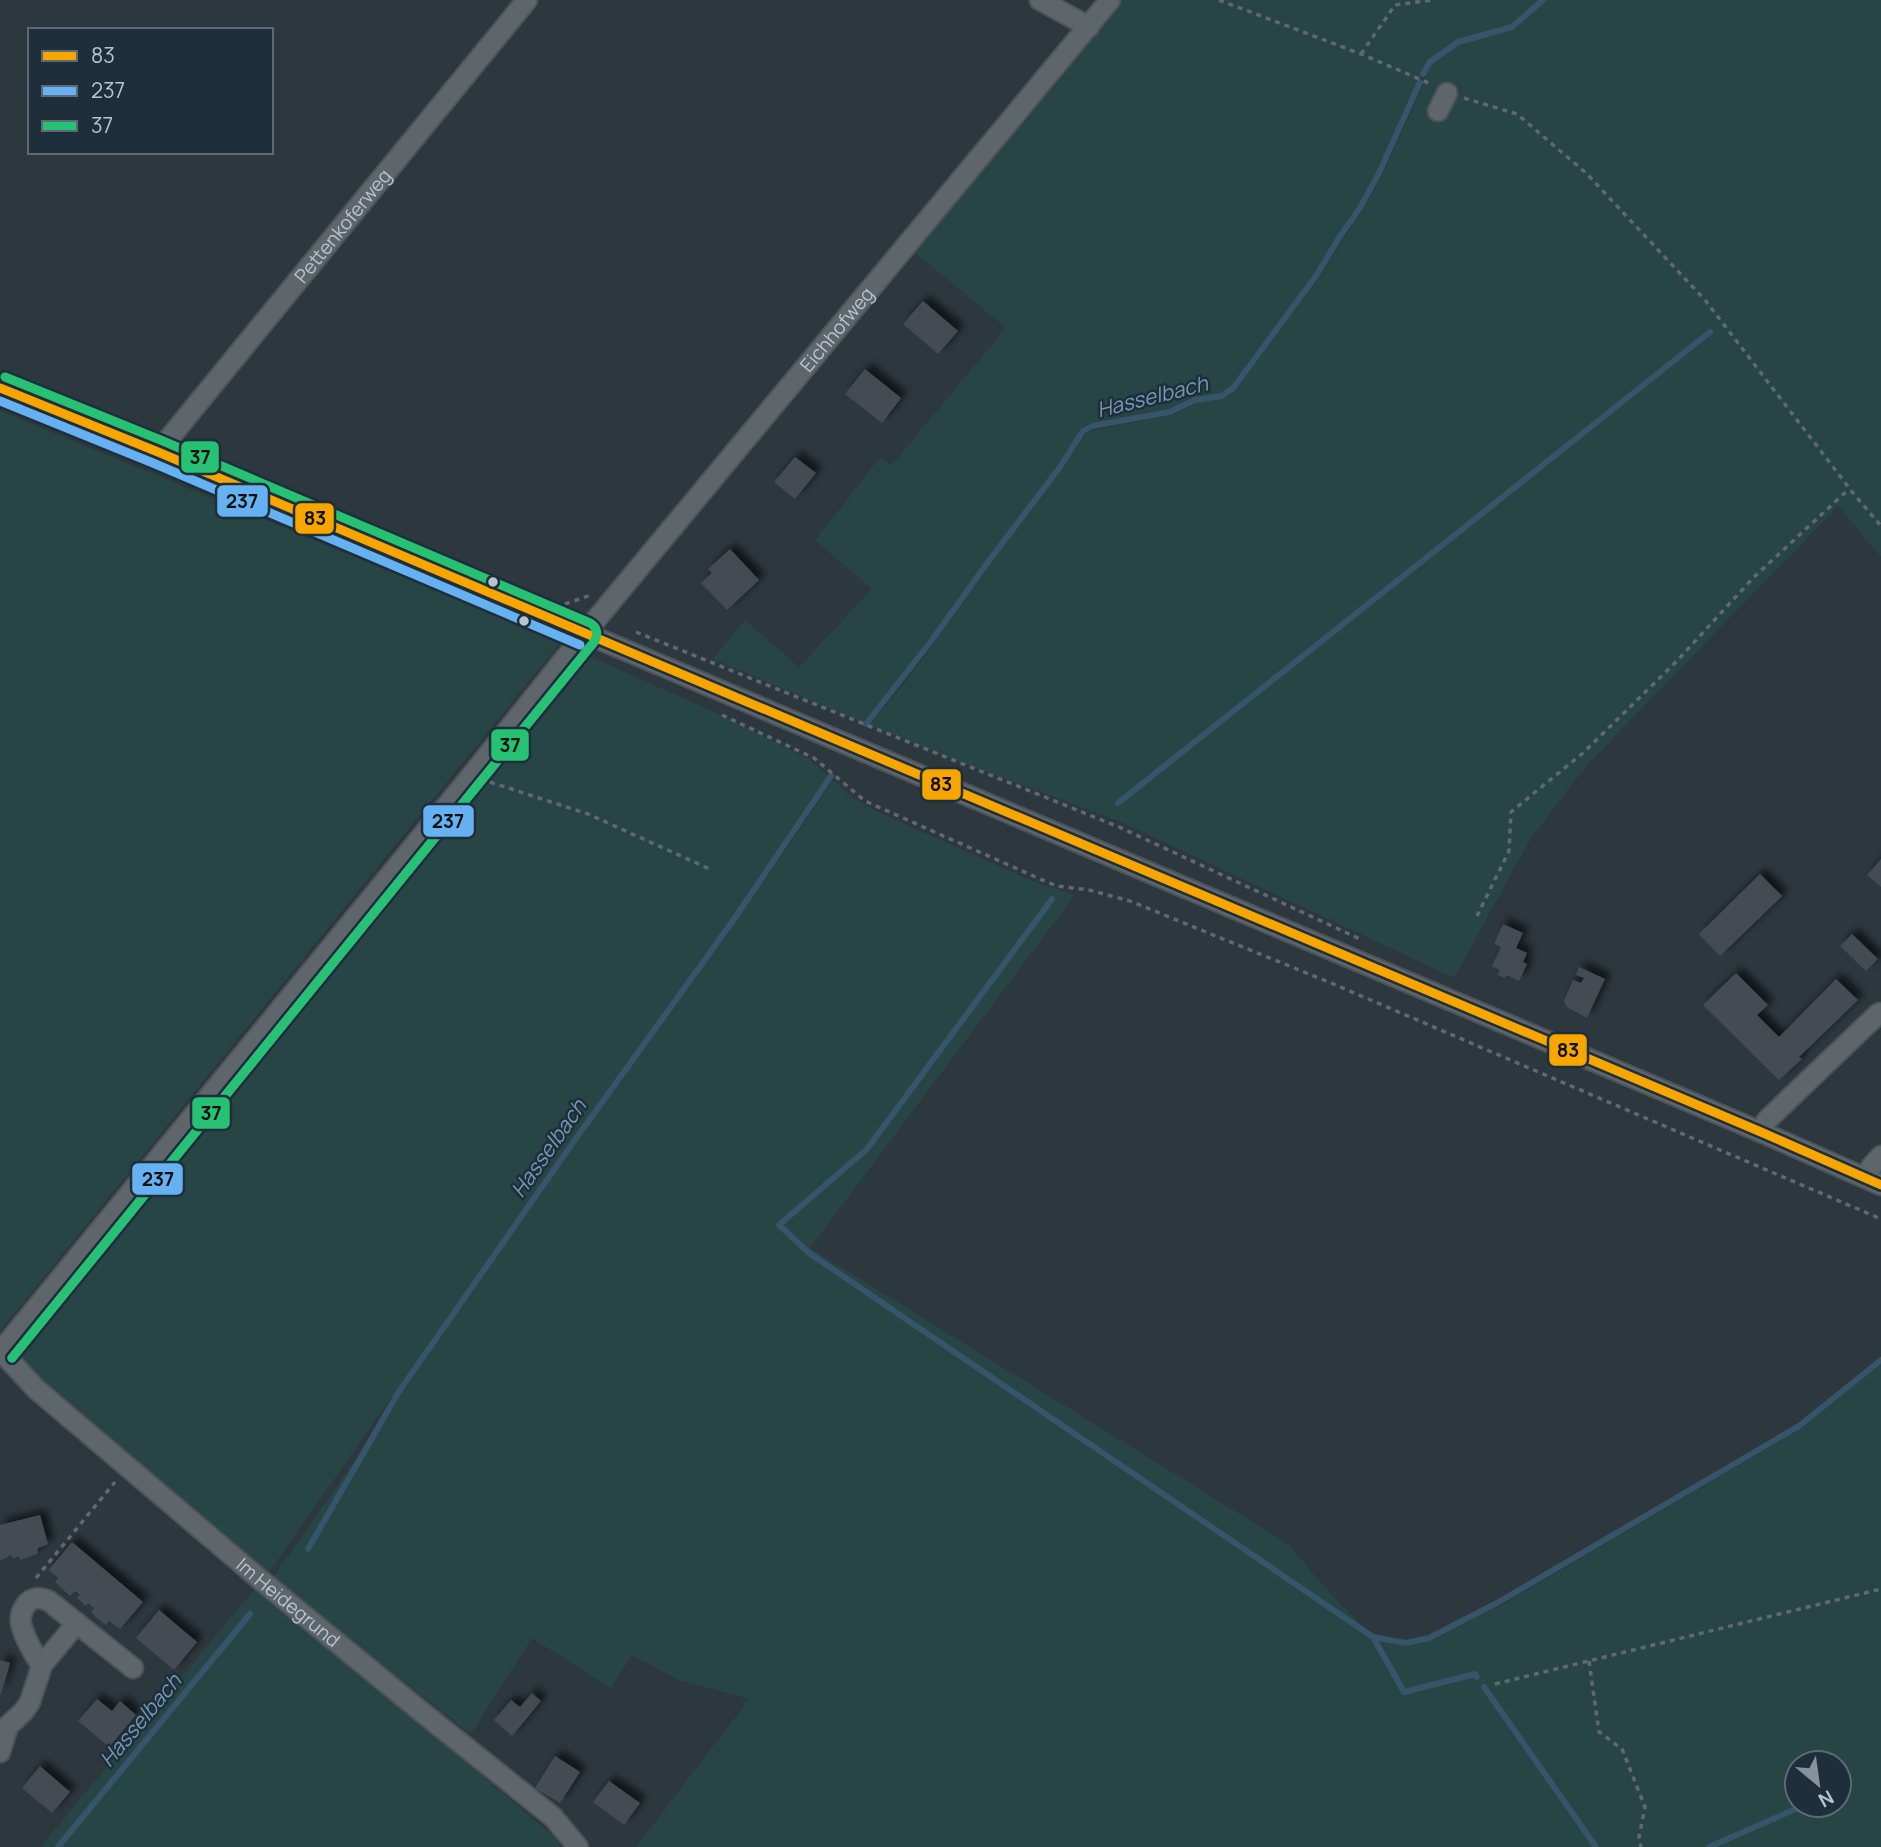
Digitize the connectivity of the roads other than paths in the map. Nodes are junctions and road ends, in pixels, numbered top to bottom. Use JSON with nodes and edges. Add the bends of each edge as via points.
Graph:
{"nodes":[{"id":1,"x":527,"y":0,"type":"edge"},
{"id":2,"x":1041,"y":0,"type":"edge"},
{"id":3,"x":1110,"y":0,"type":"edge"},
{"id":4,"x":1089,"y":27,"type":"junction"},
{"id":5,"x":1447,"y":93,"type":"road end"},
{"id":6,"x":1438,"y":111,"type":"dead end"},
{"id":7,"x":0,"y":388,"type":"edge"},
{"id":8,"x":158,"y":452,"type":"junction"},
{"id":9,"x":585,"y":634,"type":"junction"},
{"id":10,"x":1881,"y":1013,"type":"edge"},
{"id":11,"x":1761,"y":1132,"type":"junction"},
{"id":12,"x":1881,"y":1156,"type":"edge"},
{"id":13,"x":1873,"y":1181,"type":"edge"},
{"id":14,"x":1,"y":1352,"type":"edge"},
{"id":15,"x":77,"y":1623,"type":"junction"},
{"id":16,"x":42,"y":1665,"type":"junction"},
{"id":17,"x":133,"y":1668,"type":"dead end"},
{"id":18,"x":0,"y":1752,"type":"edge"},
{"id":19,"x":578,"y":1847,"type":"edge"}],
"edges":[{"from":1,"to":8,"type":"street","name":"Pettenkoferweg"},
{"from":2,"to":4,"type":"street"},
{"from":3,"to":4,"type":"street","name":"Eichhofweg"},
{"from":4,"to":9,"type":"street","name":"Eichhofweg"},
{"from":5,"to":6,"type":"street"},
{"from":7,"to":8,"type":"street"},
{"from":8,"to":9,"type":"street"},
{"from":9,"to":11,"type":"street"},
{"from":9,"to":14,"type":"street","name":"Eichhofweg"},
{"from":10,"to":11,"type":"street","via":[[1767,1120]]},
{"from":11,"to":13,"type":"street"},
{"from":12,"to":13,"type":"street","via":[[1871,1167]]},
{"from":14,"to":19,"type":"street","name":"Im Heidegrund","via":[[36,1390],[127,1467],[553,1817]]},
{"from":15,"to":16,"type":"street"},
{"from":15,"to":16,"type":"street","via":[[49,1601],[39,1597],[29,1601],[21,1623]]},
{"from":15,"to":17,"type":"street"},
{"from":16,"to":18,"type":"street","via":[[30,1702],[8,1726]]}]}
